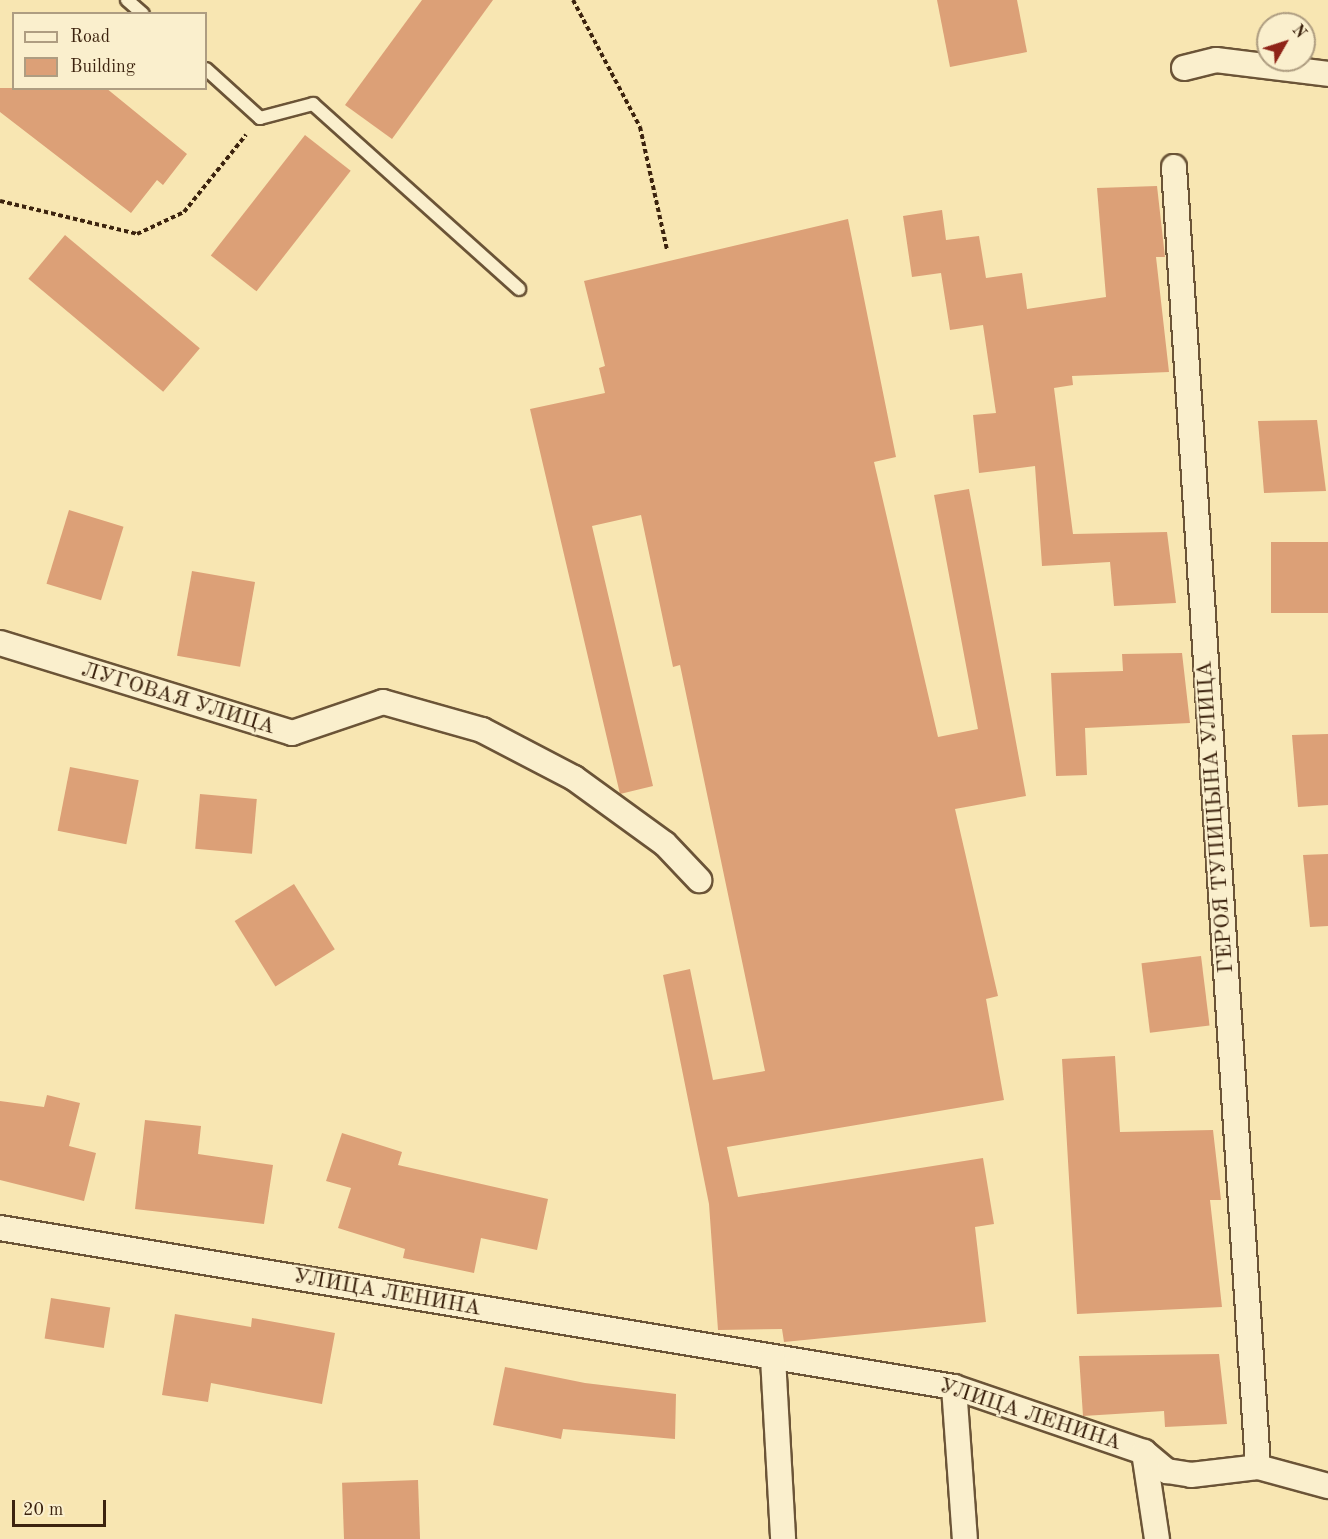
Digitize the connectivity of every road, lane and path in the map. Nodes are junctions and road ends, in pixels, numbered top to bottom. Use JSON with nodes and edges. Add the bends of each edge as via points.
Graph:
{"nodes":[{"id":1,"x":128,"y":0,"type":"edge"},
{"id":2,"x":573,"y":0,"type":"edge"},
{"id":3,"x":141,"y":12,"type":"edge"},
{"id":4,"x":1184,"y":68,"type":"dead end"},
{"id":5,"x":207,"y":70,"type":"edge"},
{"id":6,"x":1328,"y":74,"type":"edge"},
{"id":7,"x":260,"y":118,"type":"junction"},
{"id":8,"x":1174,"y":167,"type":"dead end"},
{"id":9,"x":0,"y":201,"type":"edge"},
{"id":10,"x":667,"y":250,"type":"dead end"},
{"id":11,"x":519,"y":289,"type":"dead end"},
{"id":12,"x":0,"y":643,"type":"edge"},
{"id":13,"x":699,"y":879,"type":"dead end"},
{"id":14,"x":0,"y":1228,"type":"edge"},
{"id":15,"x":773,"y":1358,"type":"junction"},
{"id":16,"x":954,"y":1387,"type":"junction"},
{"id":17,"x":1144,"y":1452,"type":"junction"},
{"id":18,"x":1258,"y":1467,"type":"junction"},
{"id":19,"x":1328,"y":1486,"type":"edge"},
{"id":20,"x":783,"y":1539,"type":"edge"},
{"id":21,"x":965,"y":1539,"type":"edge"},
{"id":22,"x":1156,"y":1539,"type":"edge"}],
"edges":[{"from":1,"to":3,"type":"lane"},
{"from":2,"to":10,"type":"path","via":[[640,127]]},
{"from":4,"to":6,"type":"street","via":[[1216,60]]},
{"from":5,"to":7,"type":"lane"},
{"from":7,"to":9,"type":"path","via":[[184,212],[137,234]]},
{"from":7,"to":11,"type":"lane","via":[[312,104]]},
{"from":8,"to":18,"type":"street","name":"ГЕРОЯ ТУПИЦЫНА УЛИЦА"},
{"from":12,"to":13,"type":"street","name":"ЛУГОВАЯ УЛИЦА","via":[[292,733],[383,702],[482,730],[574,778],[665,844]]},
{"from":14,"to":15,"type":"street","name":"УЛИЦА ЛЕНИНА"},
{"from":15,"to":16,"type":"street","name":"УЛИЦА ЛЕНИНА"},
{"from":15,"to":20,"type":"street"},
{"from":16,"to":17,"type":"street","name":"УЛИЦА ЛЕНИНА"},
{"from":16,"to":21,"type":"street"},
{"from":17,"to":18,"type":"street","via":[[1167,1471],[1191,1475]]},
{"from":17,"to":22,"type":"street"},
{"from":18,"to":19,"type":"street"}]}
